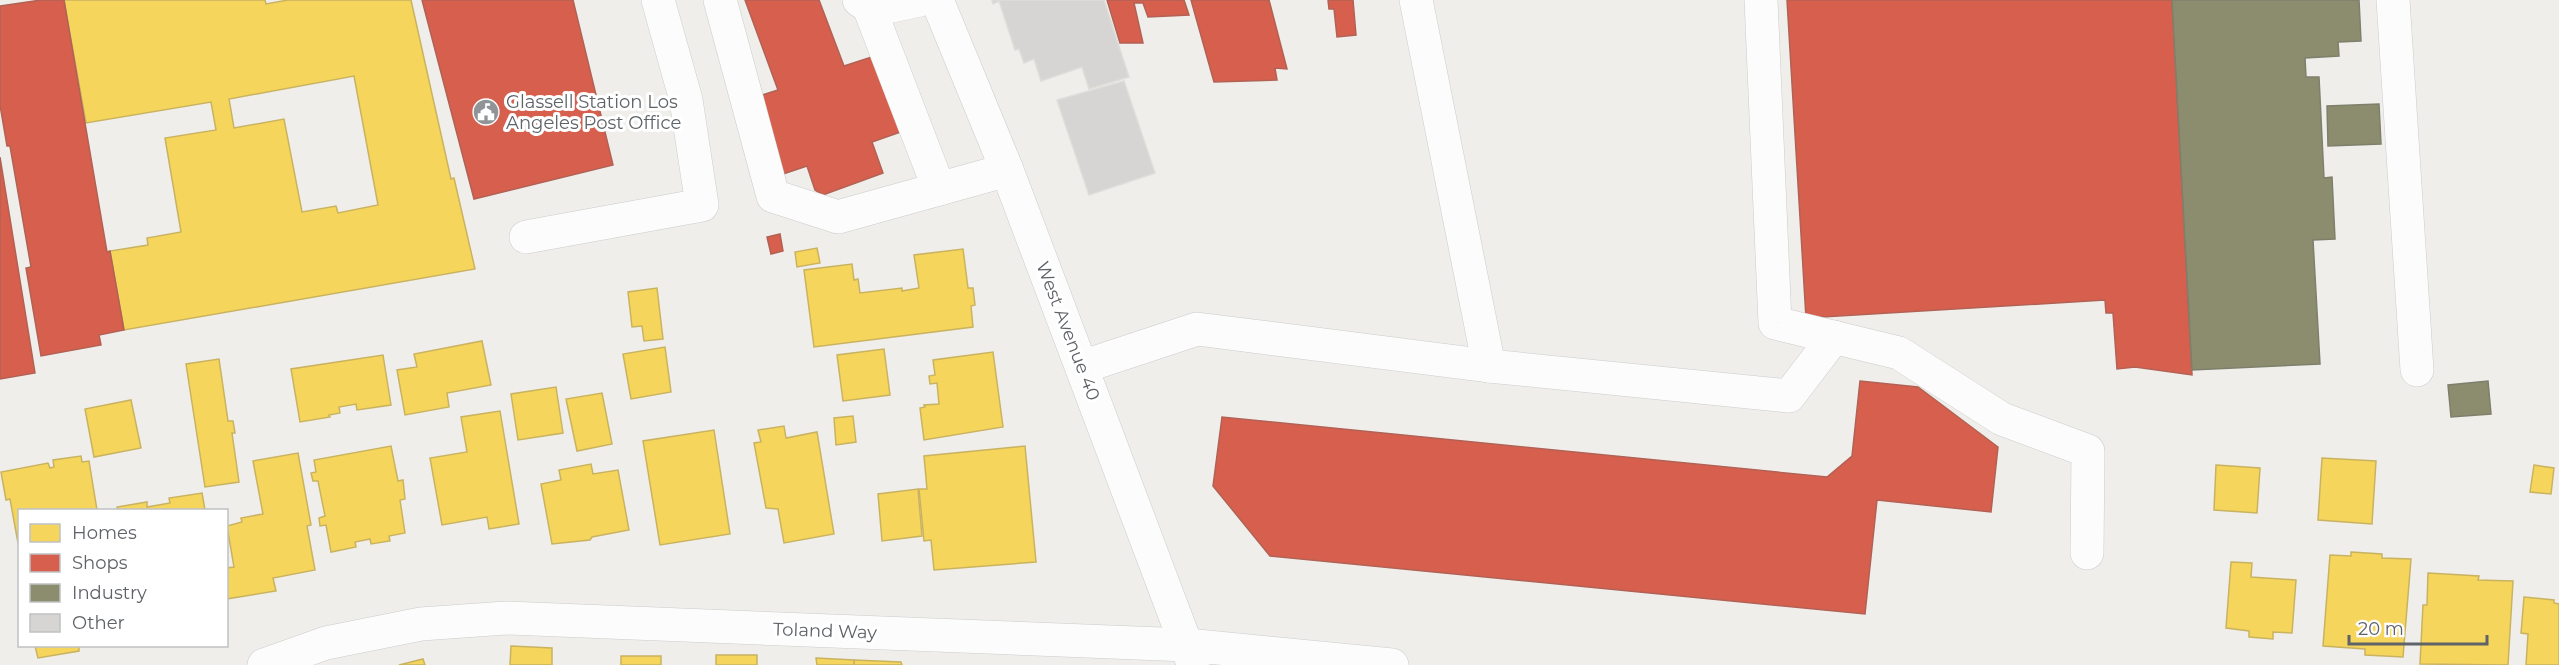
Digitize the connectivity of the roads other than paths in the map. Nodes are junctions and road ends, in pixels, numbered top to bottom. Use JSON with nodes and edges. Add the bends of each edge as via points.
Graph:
{"nodes":[{"id":1,"x":658,"y":0,"type":"edge"},
{"id":2,"x":720,"y":0,"type":"edge"},
{"id":3,"x":920,"y":0,"type":"edge"},
{"id":4,"x":937,"y":0,"type":"edge"},
{"id":5,"x":1416,"y":0,"type":"edge"},
{"id":6,"x":1761,"y":0,"type":"edge"},
{"id":7,"x":2393,"y":0,"type":"edge"},
{"id":8,"x":864,"y":4,"type":"edge"},
{"id":9,"x":1007,"y":170,"type":"junction"},
{"id":10,"x":939,"y":189,"type":"junction"},
{"id":11,"x":526,"y":237,"type":"dead end"},
{"id":12,"x":1834,"y":338,"type":"junction"},
{"id":13,"x":1489,"y":366,"type":"junction"},
{"id":14,"x":1082,"y":367,"type":"junction"},
{"id":15,"x":2417,"y":370,"type":"dead end"},
{"id":16,"x":2087,"y":553,"type":"dead end"},
{"id":17,"x":1190,"y":655,"type":"edge"},
{"id":18,"x":264,"y":665,"type":"edge"},
{"id":19,"x":1392,"y":665,"type":"edge"}],
"edges":[{"from":1,"to":11,"type":"street","via":[[686,100],[702,205]]},
{"from":2,"to":10,"type":"street","via":[[773,196],[838,217]]},
{"from":3,"to":8,"type":"street","via":[[892,6]]},
{"from":4,"to":9,"type":"street","name":"West Avenue 40"},
{"from":5,"to":13,"type":"street"},
{"from":6,"to":12,"type":"street","via":[[1775,323]]},
{"from":7,"to":15,"type":"street"},
{"from":8,"to":10,"type":"street"},
{"from":9,"to":10,"type":"street"},
{"from":9,"to":14,"type":"street","name":"West Avenue 40"},
{"from":12,"to":13,"type":"street","via":[[1789,396]]},
{"from":12,"to":16,"type":"street","via":[[1899,353],[2002,419],[2088,451]]},
{"from":13,"to":14,"type":"street","via":[[1197,329]]},
{"from":14,"to":17,"type":"street","name":"West Avenue 40"},
{"from":17,"to":18,"type":"street","name":"Toland Way","via":[[506,618],[421,624],[326,643]]},
{"from":17,"to":19,"type":"street","name":"Toland Way"}]}
